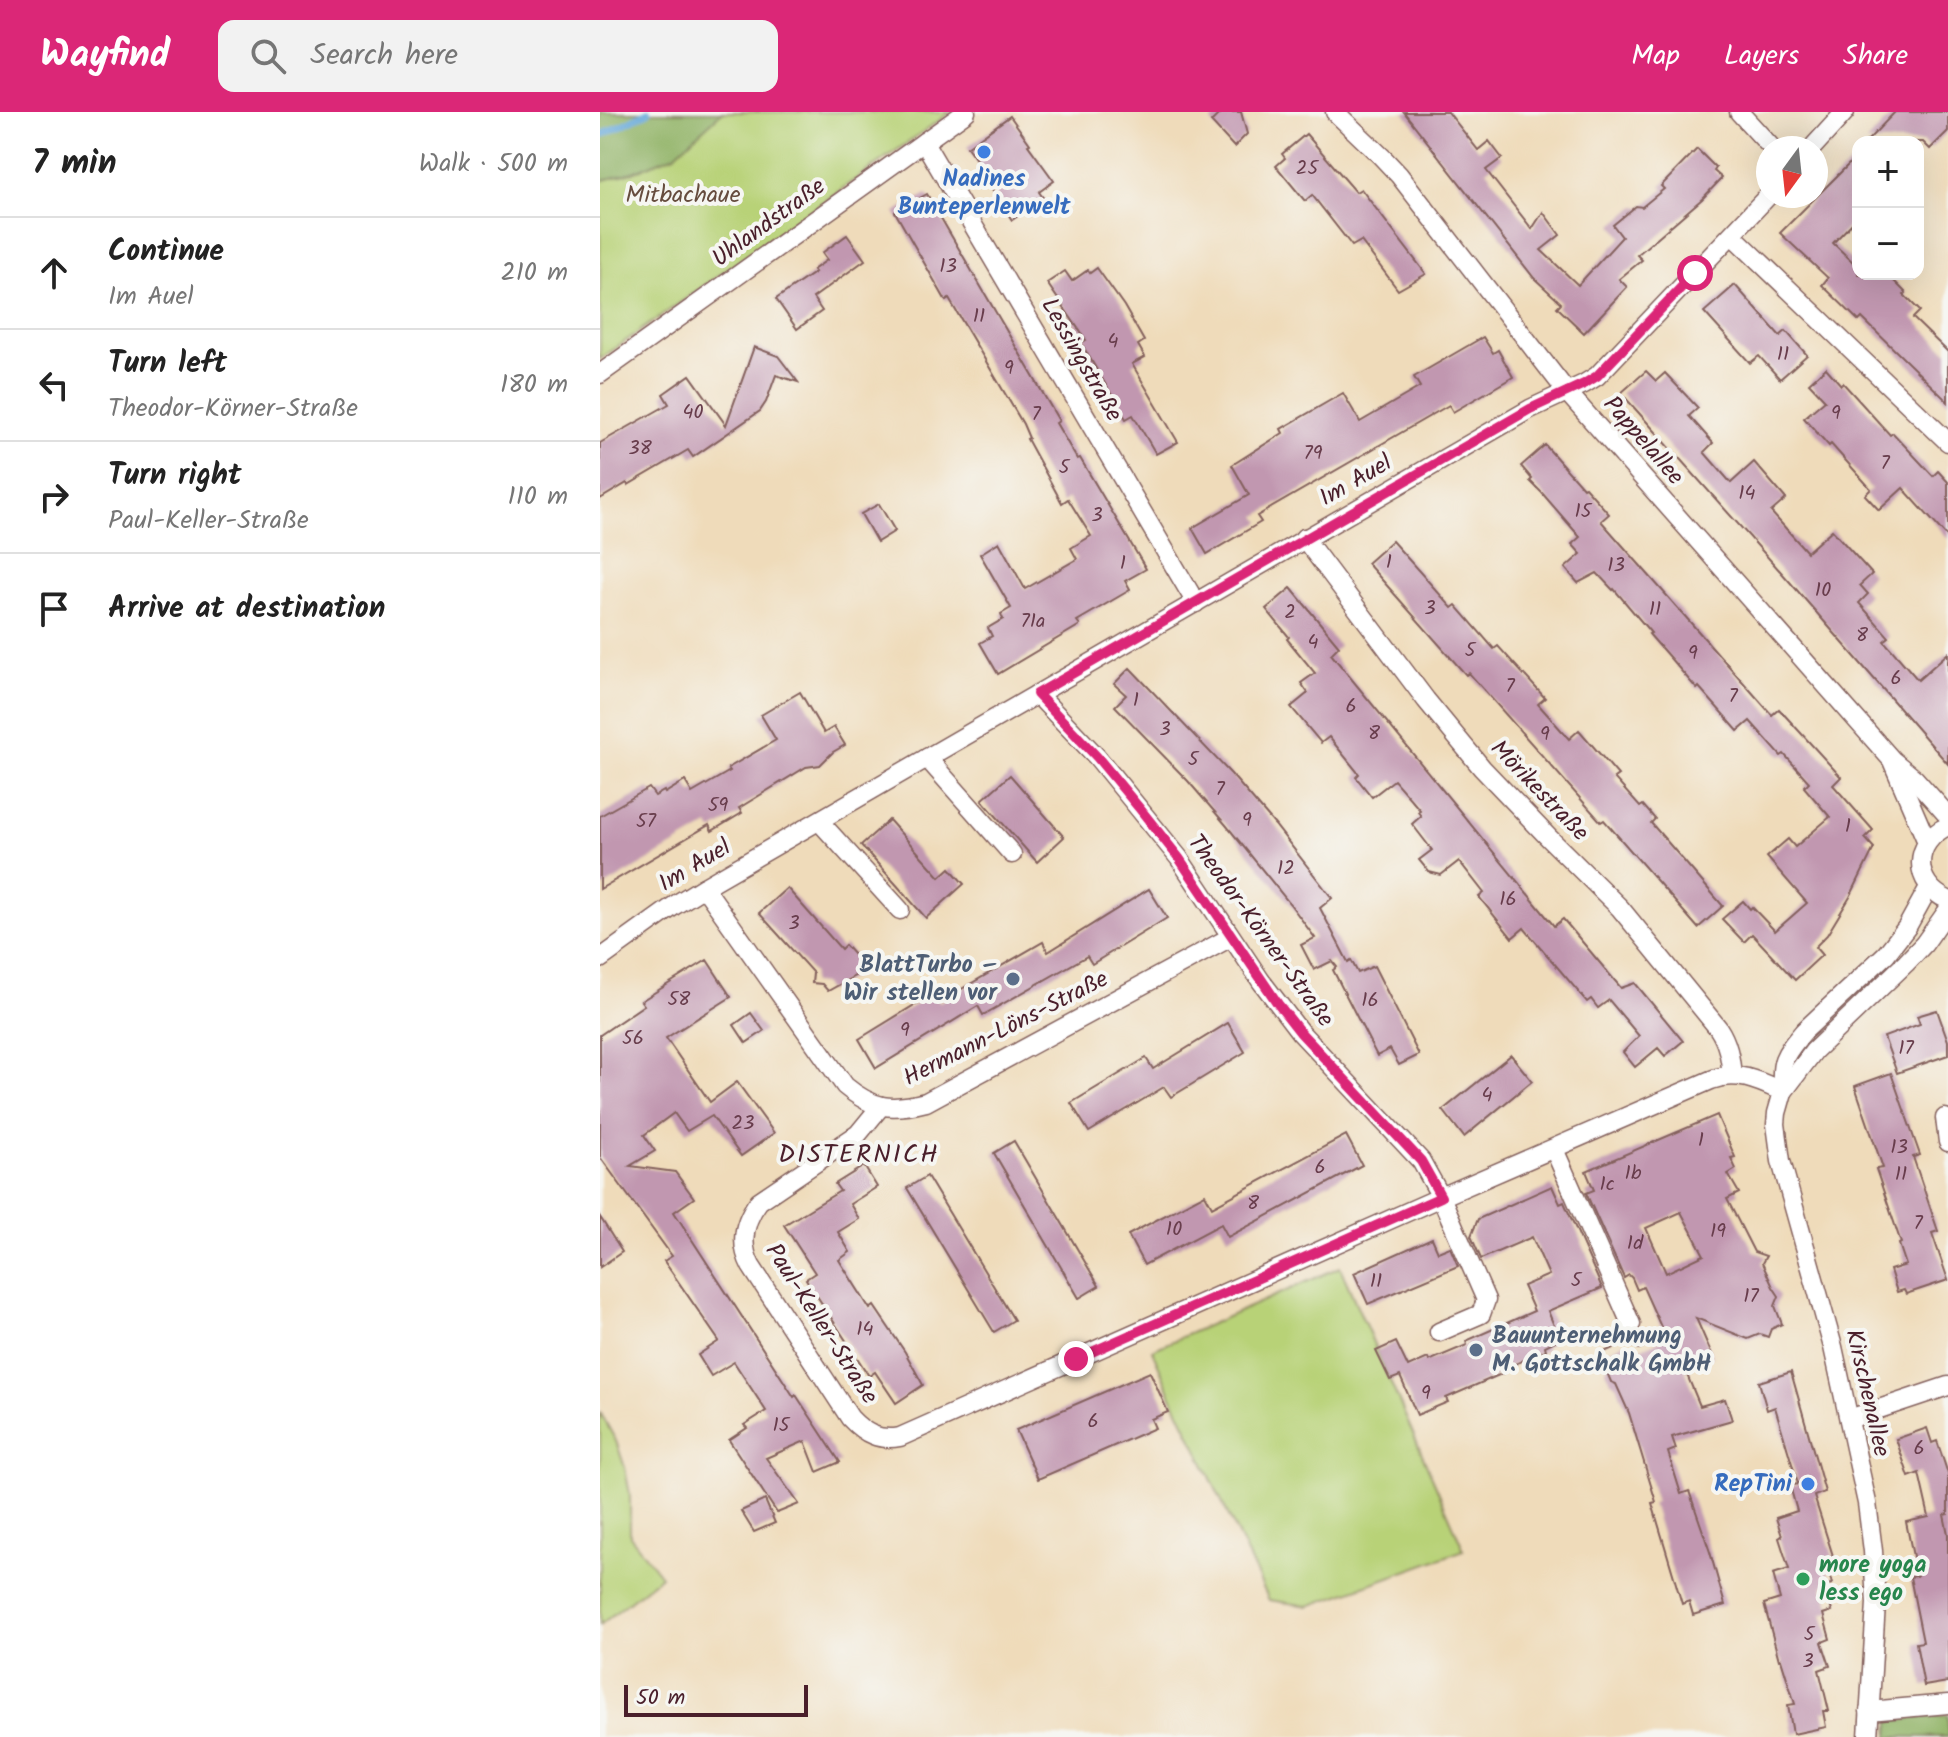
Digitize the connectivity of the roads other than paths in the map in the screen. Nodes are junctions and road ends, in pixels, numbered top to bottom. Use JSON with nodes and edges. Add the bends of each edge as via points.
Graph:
{"nodes":[{"id":1,"x":966,"y":112,"type":"edge"},
{"id":2,"x":1335,"y":112,"type":"edge"},
{"id":3,"x":1739,"y":112,"type":"edge"},
{"id":4,"x":1845,"y":112,"type":"edge"},
{"id":5,"x":1761,"y":136,"type":"edge"},
{"id":6,"x":1823,"y":136,"type":"edge"},
{"id":7,"x":924,"y":142,"type":"junction"},
{"id":8,"x":1757,"y":208,"type":"edge"},
{"id":9,"x":1732,"y":235,"type":"junction"},
{"id":10,"x":600,"y":374,"type":"edge"},
{"id":11,"x":1567,"y":392,"type":"junction"},
{"id":12,"x":1948,"y":442,"type":"edge"},
{"id":13,"x":1304,"y":538,"type":"junction"},
{"id":14,"x":1196,"y":603,"type":"junction"},
{"id":15,"x":1037,"y":694,"type":"junction"},
{"id":16,"x":927,"y":758,"type":"junction"},
{"id":17,"x":1892,"y":760,"type":"junction"},
{"id":18,"x":1948,"y":816,"type":"edge"},
{"id":19,"x":819,"y":821,"type":"junction"},
{"id":20,"x":1948,"y":826,"type":"edge"},
{"id":21,"x":1927,"y":842,"type":"junction"},
{"id":22,"x":1012,"y":854,"type":"dead end"},
{"id":23,"x":704,"y":887,"type":"junction"},
{"id":24,"x":1929,"y":887,"type":"junction"},
{"id":25,"x":1948,"y":900,"type":"edge"},
{"id":26,"x":900,"y":910,"type":"dead end"},
{"id":27,"x":1948,"y":910,"type":"edge"},
{"id":28,"x":1231,"y":937,"type":"junction"},
{"id":29,"x":600,"y":959,"type":"edge"},
{"id":30,"x":1732,"y":1075,"type":"junction"},
{"id":31,"x":1783,"y":1092,"type":"junction"},
{"id":32,"x":881,"y":1106,"type":"junction"},
{"id":33,"x":1945,"y":1118,"type":"dead end"},
{"id":34,"x":1948,"y":1142,"type":"edge"},
{"id":35,"x":1554,"y":1149,"type":"junction"},
{"id":36,"x":1441,"y":1197,"type":"junction"},
{"id":37,"x":1631,"y":1324,"type":"dead end"},
{"id":38,"x":1439,"y":1332,"type":"dead end"},
{"id":39,"x":1948,"y":1386,"type":"edge"},
{"id":40,"x":1849,"y":1419,"type":"junction"},
{"id":41,"x":1948,"y":1704,"type":"edge"},
{"id":42,"x":1869,"y":1711,"type":"junction"},
{"id":43,"x":1868,"y":1737,"type":"edge"}],
"edges":[{"from":1,"to":7,"type":"street","name":"Uhlandstraße"},
{"from":2,"to":11,"type":"street","name":"Pappelallee","via":[[1399,175]]},
{"from":3,"to":5,"type":"street"},
{"from":4,"to":6,"type":"street"},
{"from":7,"to":10,"type":"street","name":"Uhlandstraße"},
{"from":7,"to":14,"type":"street","name":"Lessingstraße"},
{"from":8,"to":9,"type":"street","name":"Im Auel"},
{"from":9,"to":11,"type":"street","name":"Im Auel","via":[[1597,376]]},
{"from":9,"to":12,"type":"street"},
{"from":11,"to":13,"type":"street","name":"Im Auel"},
{"from":11,"to":17,"type":"street","name":"Pappelallee"},
{"from":13,"to":14,"type":"street","name":"Im Auel"},
{"from":13,"to":30,"type":"street","name":"Mörikestraße","via":[[1482,768],[1620,908],[1710,1018],[1725,1038]]},
{"from":14,"to":15,"type":"street","name":"Im Auel"},
{"from":15,"to":16,"type":"street","name":"Im Auel"},
{"from":15,"to":28,"type":"street","name":"Theodor-Körner-Straße","via":[[1140,809]]},
{"from":16,"to":19,"type":"street","name":"Im Auel"},
{"from":16,"to":22,"type":"street"},
{"from":17,"to":18,"type":"street","name":"Pappelallee"},
{"from":17,"to":21,"type":"street","name":"Pappelallee"},
{"from":19,"to":23,"type":"street","name":"Im Auel"},
{"from":19,"to":26,"type":"street"},
{"from":20,"to":21,"type":"street"},
{"from":21,"to":24,"type":"street","via":[[1921,864]]},
{"from":23,"to":29,"type":"street","name":"Im Auel"},
{"from":23,"to":32,"type":"street","name":"Hermann-Löns-Straße","via":[[834,1073],[855,1094]]},
{"from":24,"to":25,"type":"street"},
{"from":24,"to":31,"type":"street","name":"Kirschenallee","via":[[1899,939],[1795,1042],[1780,1071]]},
{"from":27,"to":31,"type":"street","name":"Kirschenallee","via":[[1930,937],[1814,1051]]},
{"from":28,"to":32,"type":"street","name":"Hermann-Löns-Straße","via":[[926,1102],[904,1108]]},
{"from":28,"to":36,"type":"street","name":"Theodor-Körner-Straße","via":[[1300,1032],[1421,1161]]},
{"from":30,"to":31,"type":"street"},
{"from":30,"to":35,"type":"street","name":"Paul-Keller-Straße"},
{"from":31,"to":40,"type":"street","name":"Kirschenallee","via":[[1777,1113],[1778,1148]]},
{"from":32,"to":36,"type":"street","name":"Paul-Keller-Straße","via":[[858,1134],[759,1201],[747,1221],[744,1241],[751,1266],[850,1418],[865,1432],[883,1438],[900,1437]]},
{"from":33,"to":34,"type":"street"},
{"from":35,"to":36,"type":"street","name":"Paul-Keller-Straße"},
{"from":35,"to":37,"type":"street"},
{"from":36,"to":38,"type":"street","via":[[1486,1300],[1481,1314]]},
{"from":39,"to":40,"type":"street"},
{"from":40,"to":42,"type":"street","name":"Kirschenallee","via":[[1867,1503],[1875,1579]]},
{"from":41,"to":42,"type":"street"},
{"from":42,"to":43,"type":"street","name":"Kirschenallee"}]}
